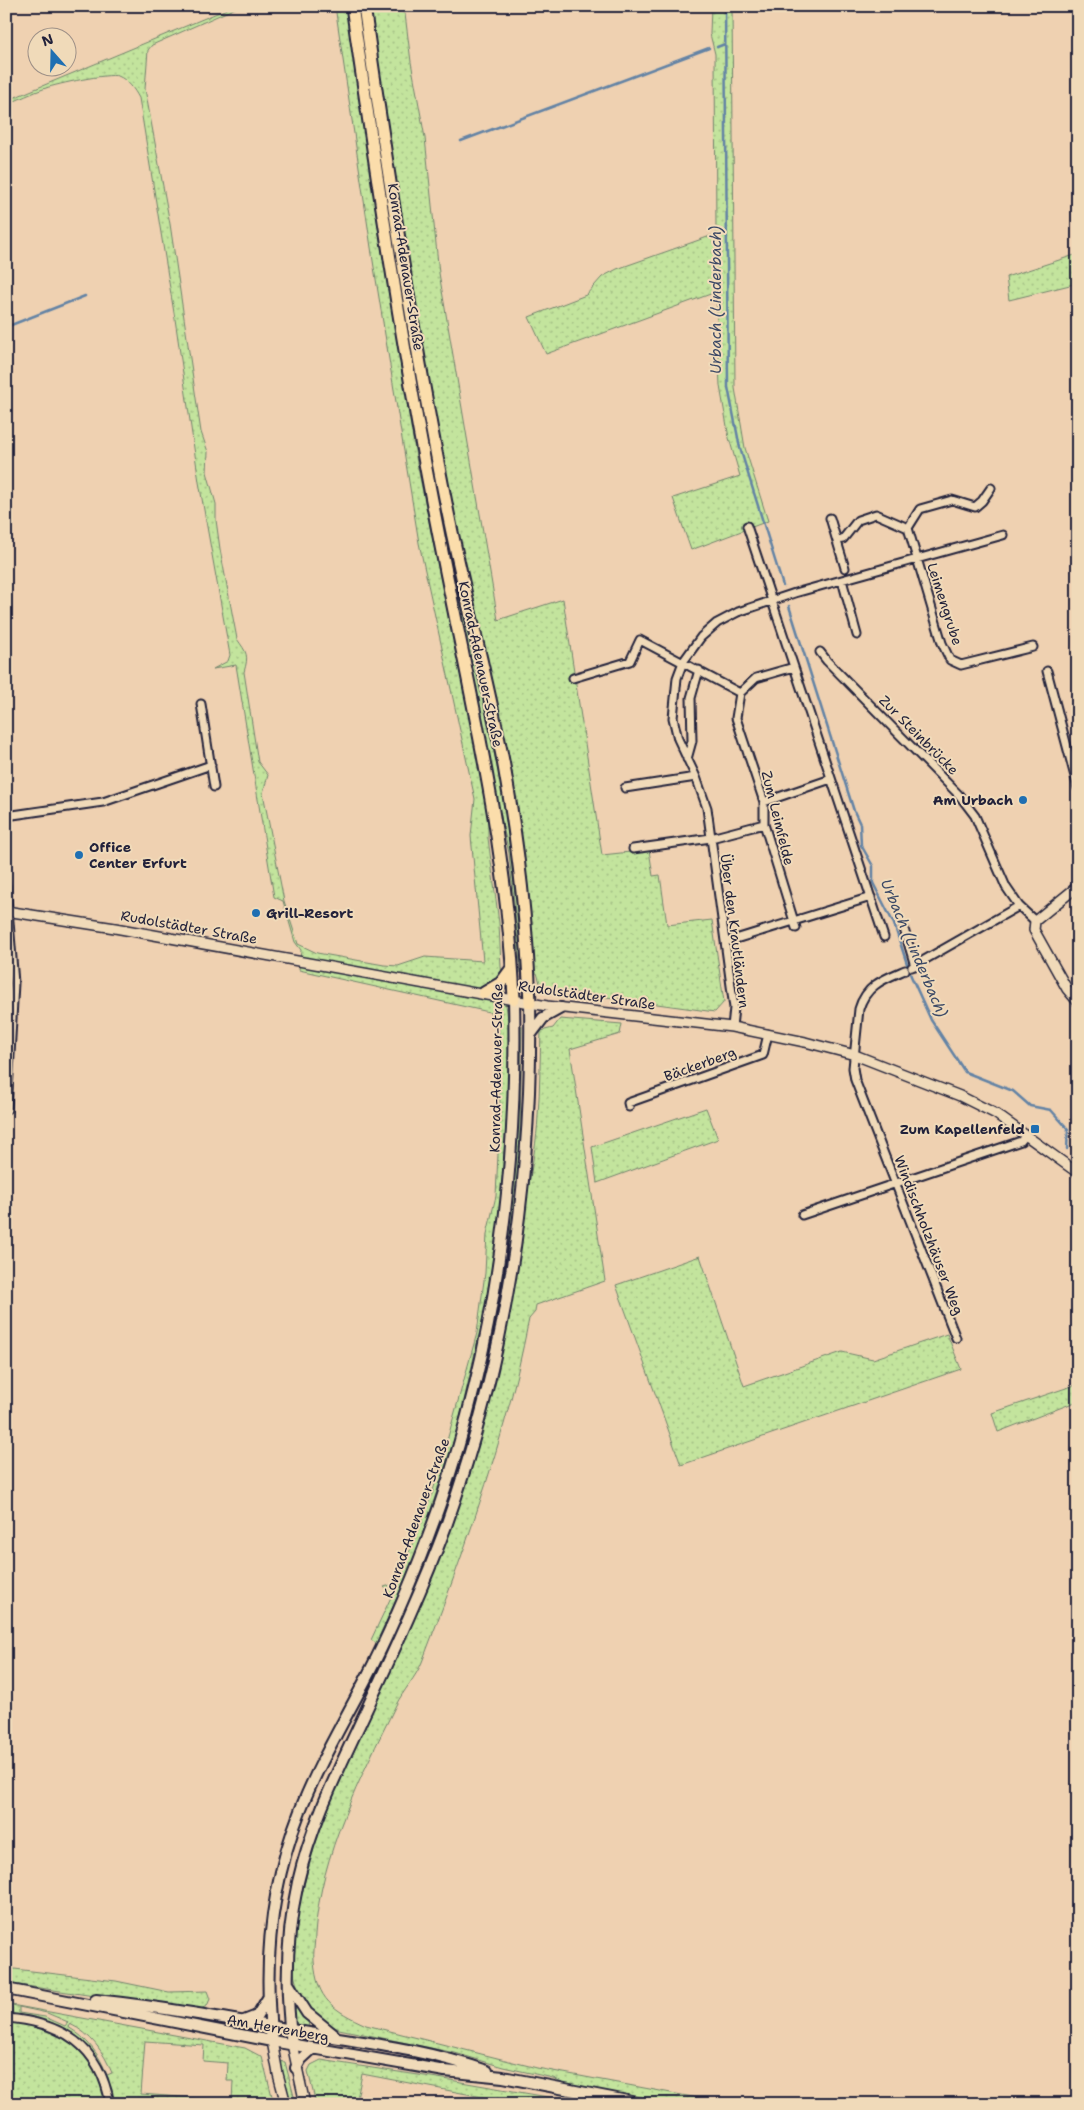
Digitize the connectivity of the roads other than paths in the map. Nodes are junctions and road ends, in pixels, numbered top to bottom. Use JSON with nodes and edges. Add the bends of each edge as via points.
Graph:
{"nodes":[{"id":1,"x":352,"y":6,"type":"edge"},
{"id":2,"x":364,"y":6,"type":"edge"},
{"id":3,"x":991,"y":488,"type":"dead end"},
{"id":4,"x":830,"y":518,"type":"dead end"},
{"id":5,"x":748,"y":526,"type":"dead end"},
{"id":6,"x":908,"y":528,"type":"junction"},
{"id":7,"x":1003,"y":535,"type":"dead end"},
{"id":8,"x":837,"y":540,"type":"junction"},
{"id":9,"x":918,"y":560,"type":"junction"},
{"id":10,"x":845,"y":568,"type":"dead end"},
{"id":11,"x":842,"y":580,"type":"junction"},
{"id":12,"x":772,"y":600,"type":"junction"},
{"id":13,"x":857,"y":635,"type":"dead end"},
{"id":14,"x":1034,"y":647,"type":"dead end"},
{"id":15,"x":820,"y":652,"type":"dead end"},
{"id":16,"x":684,"y":662,"type":"junction"},
{"id":17,"x":794,"y":666,"type":"junction"},
{"id":18,"x":699,"y":670,"type":"junction"},
{"id":19,"x":1047,"y":671,"type":"dead end"},
{"id":20,"x":573,"y":678,"type":"dead end"},
{"id":21,"x":740,"y":692,"type":"junction"},
{"id":22,"x":201,"y":704,"type":"dead end"},
{"id":23,"x":687,"y":759,"type":"junction"},
{"id":24,"x":211,"y":765,"type":"junction"},
{"id":25,"x":696,"y":777,"type":"junction"},
{"id":26,"x":831,"y":779,"type":"junction"},
{"id":27,"x":214,"y":787,"type":"dead end"},
{"id":28,"x":624,"y":788,"type":"dead end"},
{"id":29,"x":1078,"y":788,"type":"edge"},
{"id":30,"x":764,"y":802,"type":"junction"},
{"id":31,"x":6,"y":816,"type":"edge"},
{"id":32,"x":764,"y":824,"type":"junction"},
{"id":33,"x":711,"y":838,"type":"junction"},
{"id":34,"x":633,"y":848,"type":"dead end"},
{"id":35,"x":6,"y":885,"type":"edge"},
{"id":36,"x":1078,"y":886,"type":"edge"},
{"id":37,"x":871,"y":897,"type":"junction"},
{"id":38,"x":1019,"y":906,"type":"junction"},
{"id":39,"x":8,"y":911,"type":"edge"},
{"id":40,"x":1034,"y":921,"type":"junction"},
{"id":41,"x":795,"y":924,"type":"junction"},
{"id":42,"x":904,"y":928,"type":"dead end"},
{"id":43,"x":884,"y":937,"type":"dead end"},
{"id":44,"x":726,"y":942,"type":"junction"},
{"id":45,"x":512,"y":968,"type":"junction"},
{"id":46,"x":911,"y":968,"type":"junction"},
{"id":47,"x":484,"y":993,"type":"junction"},
{"id":48,"x":514,"y":999,"type":"junction"},
{"id":49,"x":1078,"y":1002,"type":"edge"},
{"id":50,"x":530,"y":1003,"type":"junction"},
{"id":51,"x":561,"y":1008,"type":"junction"},
{"id":52,"x":732,"y":1028,"type":"junction"},
{"id":53,"x":531,"y":1034,"type":"junction"},
{"id":54,"x":768,"y":1034,"type":"junction"},
{"id":55,"x":855,"y":1055,"type":"junction"},
{"id":56,"x":629,"y":1107,"type":"dead end"},
{"id":57,"x":7,"y":1109,"type":"edge"},
{"id":58,"x":1026,"y":1135,"type":"junction"},
{"id":59,"x":1078,"y":1173,"type":"edge"},
{"id":60,"x":896,"y":1184,"type":"junction"},
{"id":61,"x":802,"y":1215,"type":"dead end"},
{"id":62,"x":956,"y":1338,"type":"dead end"},
{"id":63,"x":287,"y":1982,"type":"junction"},
{"id":64,"x":6,"y":1989,"type":"edge"},
{"id":65,"x":50,"y":1996,"type":"junction"},
{"id":66,"x":268,"y":1997,"type":"junction"},
{"id":67,"x":6,"y":2018,"type":"edge"},
{"id":68,"x":238,"y":2021,"type":"junction"},
{"id":69,"x":270,"y":2026,"type":"junction"},
{"id":70,"x":290,"y":2030,"type":"junction"},
{"id":71,"x":336,"y":2038,"type":"junction"},
{"id":72,"x":272,"y":2041,"type":"junction"},
{"id":73,"x":292,"y":2044,"type":"junction"},
{"id":74,"x":313,"y":2048,"type":"junction"},
{"id":75,"x":296,"y":2068,"type":"junction"},
{"id":76,"x":503,"y":2077,"type":"junction"},
{"id":77,"x":110,"y":2104,"type":"edge"},
{"id":78,"x":286,"y":2104,"type":"edge"},
{"id":79,"x":305,"y":2104,"type":"edge"},
{"id":80,"x":643,"y":2104,"type":"edge"}],
"edges":[{"from":1,"to":45,"type":"highway","name":"Konrad-Adenauer-Straße","via":[[414,411],[492,798]]},
{"from":2,"to":50,"type":"highway","name":"Konrad-Adenauer-Straße","via":[[423,389],[513,822],[524,905]]},
{"from":3,"to":6,"type":"street","via":[[975,507],[952,500],[920,509]]},
{"from":4,"to":8,"type":"street"},
{"from":5,"to":12,"type":"street"},
{"from":6,"to":8,"type":"street","via":[[876,514],[858,520],[843,539]]},
{"from":6,"to":9,"type":"street"},
{"from":7,"to":9,"type":"street","name":"Über den Krautländern"},
{"from":8,"to":10,"type":"street"},
{"from":9,"to":11,"type":"street","name":"Über den Krautländern"},
{"from":9,"to":14,"type":"street","name":"Leimengrube","via":[[950,660],[960,664]]},
{"from":11,"to":12,"type":"street","name":"Über den Krautländern"},
{"from":11,"to":13,"type":"street"},
{"from":12,"to":16,"type":"street","name":"Über den Krautländern","via":[[738,612],[717,624],[696,643]]},
{"from":12,"to":17,"type":"street"},
{"from":15,"to":38,"type":"street","name":"Zur Steinbrücke","via":[[960,795],[975,816],[999,873]]},
{"from":16,"to":18,"type":"street"},
{"from":16,"to":20,"type":"street","via":[[640,640],[630,661]]},
{"from":16,"to":23,"type":"street","name":"Über den Krautländern","via":[[677,678],[673,718]]},
{"from":17,"to":21,"type":"street","via":[[756,678]]},
{"from":17,"to":26,"type":"street"},
{"from":18,"to":21,"type":"street"},
{"from":18,"to":23,"type":"street","via":[[691,698],[692,741]]},
{"from":19,"to":29,"type":"street"},
{"from":21,"to":30,"type":"street","name":"Zum Leimfelde","via":[[736,718]]},
{"from":22,"to":24,"type":"street"},
{"from":23,"to":25,"type":"street","name":"Über den Krautländern"},
{"from":24,"to":27,"type":"street"},
{"from":24,"to":31,"type":"street","via":[[103,802]]},
{"from":25,"to":28,"type":"street"},
{"from":25,"to":33,"type":"street","name":"Über den Krautländern","via":[[707,808]]},
{"from":26,"to":30,"type":"street"},
{"from":26,"to":37,"type":"street"},
{"from":30,"to":32,"type":"street","name":"Zum Leimfelde"},
{"from":32,"to":33,"type":"street"},
{"from":32,"to":41,"type":"street","name":"Zum Leimfelde"},
{"from":33,"to":34,"type":"street","name":"Über den Krautländern"},
{"from":33,"to":44,"type":"street","name":"Über den Krautländern"},
{"from":35,"to":39,"type":"street"},
{"from":36,"to":40,"type":"street"},
{"from":37,"to":41,"type":"street"},
{"from":37,"to":43,"type":"street"},
{"from":38,"to":40,"type":"street","name":"Zur Steinbrücke"},
{"from":38,"to":46,"type":"street","name":"Windischholzhäuser Weg"},
{"from":39,"to":47,"type":"street","name":"Rudolstädter Straße"},
{"from":39,"to":57,"type":"street","via":[[14,983]]},
{"from":40,"to":49,"type":"street","via":[[1034,930],[1067,989]]},
{"from":41,"to":44,"type":"street"},
{"from":42,"to":46,"type":"street"},
{"from":44,"to":52,"type":"street","name":"Über den Krautländern","via":[[734,1008]]},
{"from":45,"to":47,"type":"highway","via":[[501,983]]},
{"from":45,"to":48,"type":"highway","name":"Konrad-Adenauer-Straße"},
{"from":46,"to":55,"type":"street","name":"Windischholzhäuser Weg","via":[[877,983],[862,998]]},
{"from":47,"to":48,"type":"street","name":"Rudolstädter Straße"},
{"from":48,"to":50,"type":"street","name":"Rudolstädter Straße"},
{"from":48,"to":66,"type":"main road","name":"Konrad-Adenauer-Straße","via":[[514,1081],[505,1219],[496,1281],[473,1390],[440,1503],[400,1606],[375,1662],[316,1775],[286,1851],[272,1913]]},
{"from":50,"to":51,"type":"street","name":"Rudolstädter Straße"},
{"from":50,"to":53,"type":"main road","name":"Konrad-Adenauer-Straße"},
{"from":51,"to":52,"type":"street","name":"Rudolstädter Straße"},
{"from":51,"to":53,"type":"main road","via":[[543,1018]]},
{"from":52,"to":54,"type":"street","name":"Rudolstädter Straße"},
{"from":53,"to":63,"type":"main road","name":"Konrad-Adenauer-Straße","via":[[520,1220],[493,1368],[469,1457],[415,1604],[336,1774],[312,1835],[294,1909]]},
{"from":54,"to":55,"type":"street","name":"Rudolstädter Straße"},
{"from":54,"to":56,"type":"street","name":"Bäckerberg","via":[[763,1055],[628,1103]]},
{"from":55,"to":58,"type":"street","name":"Rudolstädter Straße","via":[[960,1096],[996,1114]]},
{"from":55,"to":60,"type":"street","name":"Windischholzhäuser Weg","via":[[856,1080]]},
{"from":58,"to":59,"type":"street","name":"Rudolstädter Straße"},
{"from":58,"to":60,"type":"street","via":[[1021,1141]]},
{"from":60,"to":61,"type":"street"},
{"from":60,"to":62,"type":"street","name":"Windischholzhäuser Weg"},
{"from":63,"to":70,"type":"main road","name":"Konrad-Adenauer-Straße"},
{"from":63,"to":71,"type":"main road","via":[[307,2013]]},
{"from":64,"to":65,"type":"main road","name":"Am Herrenberg"},
{"from":65,"to":68,"type":"main road","name":"Am Herrenberg","via":[[124,2003]]},
{"from":65,"to":72,"type":"main road","name":"Am Herrenberg"},
{"from":66,"to":68,"type":"main road","via":[[257,2016]]},
{"from":66,"to":69,"type":"main road","name":"Konrad-Adenauer-Straße"},
{"from":67,"to":77,"type":"street","via":[[49,2026],[75,2040],[102,2072]]},
{"from":68,"to":69,"type":"main road","name":"Am Herrenberg"},
{"from":69,"to":70,"type":"main road","name":"Am Herrenberg"},
{"from":69,"to":72,"type":"main road","name":"Konrad-Adenauer-Straße"},
{"from":70,"to":71,"type":"main road","name":"Am Herrenberg"},
{"from":70,"to":73,"type":"main road","name":"Konrad-Adenauer-Straße"},
{"from":71,"to":76,"type":"main road","name":"Am Herrenberg","via":[[435,2055]]},
{"from":72,"to":73,"type":"main road","name":"Am Herrenberg"},
{"from":72,"to":78,"type":"street"},
{"from":73,"to":74,"type":"main road","name":"Am Herrenberg"},
{"from":73,"to":75,"type":"street"},
{"from":74,"to":75,"type":"main road"},
{"from":74,"to":76,"type":"main road","name":"Am Herrenberg","via":[[444,2071]]},
{"from":75,"to":79,"type":"street"},
{"from":76,"to":80,"type":"main road","name":"Am Herrenberg"}]}
